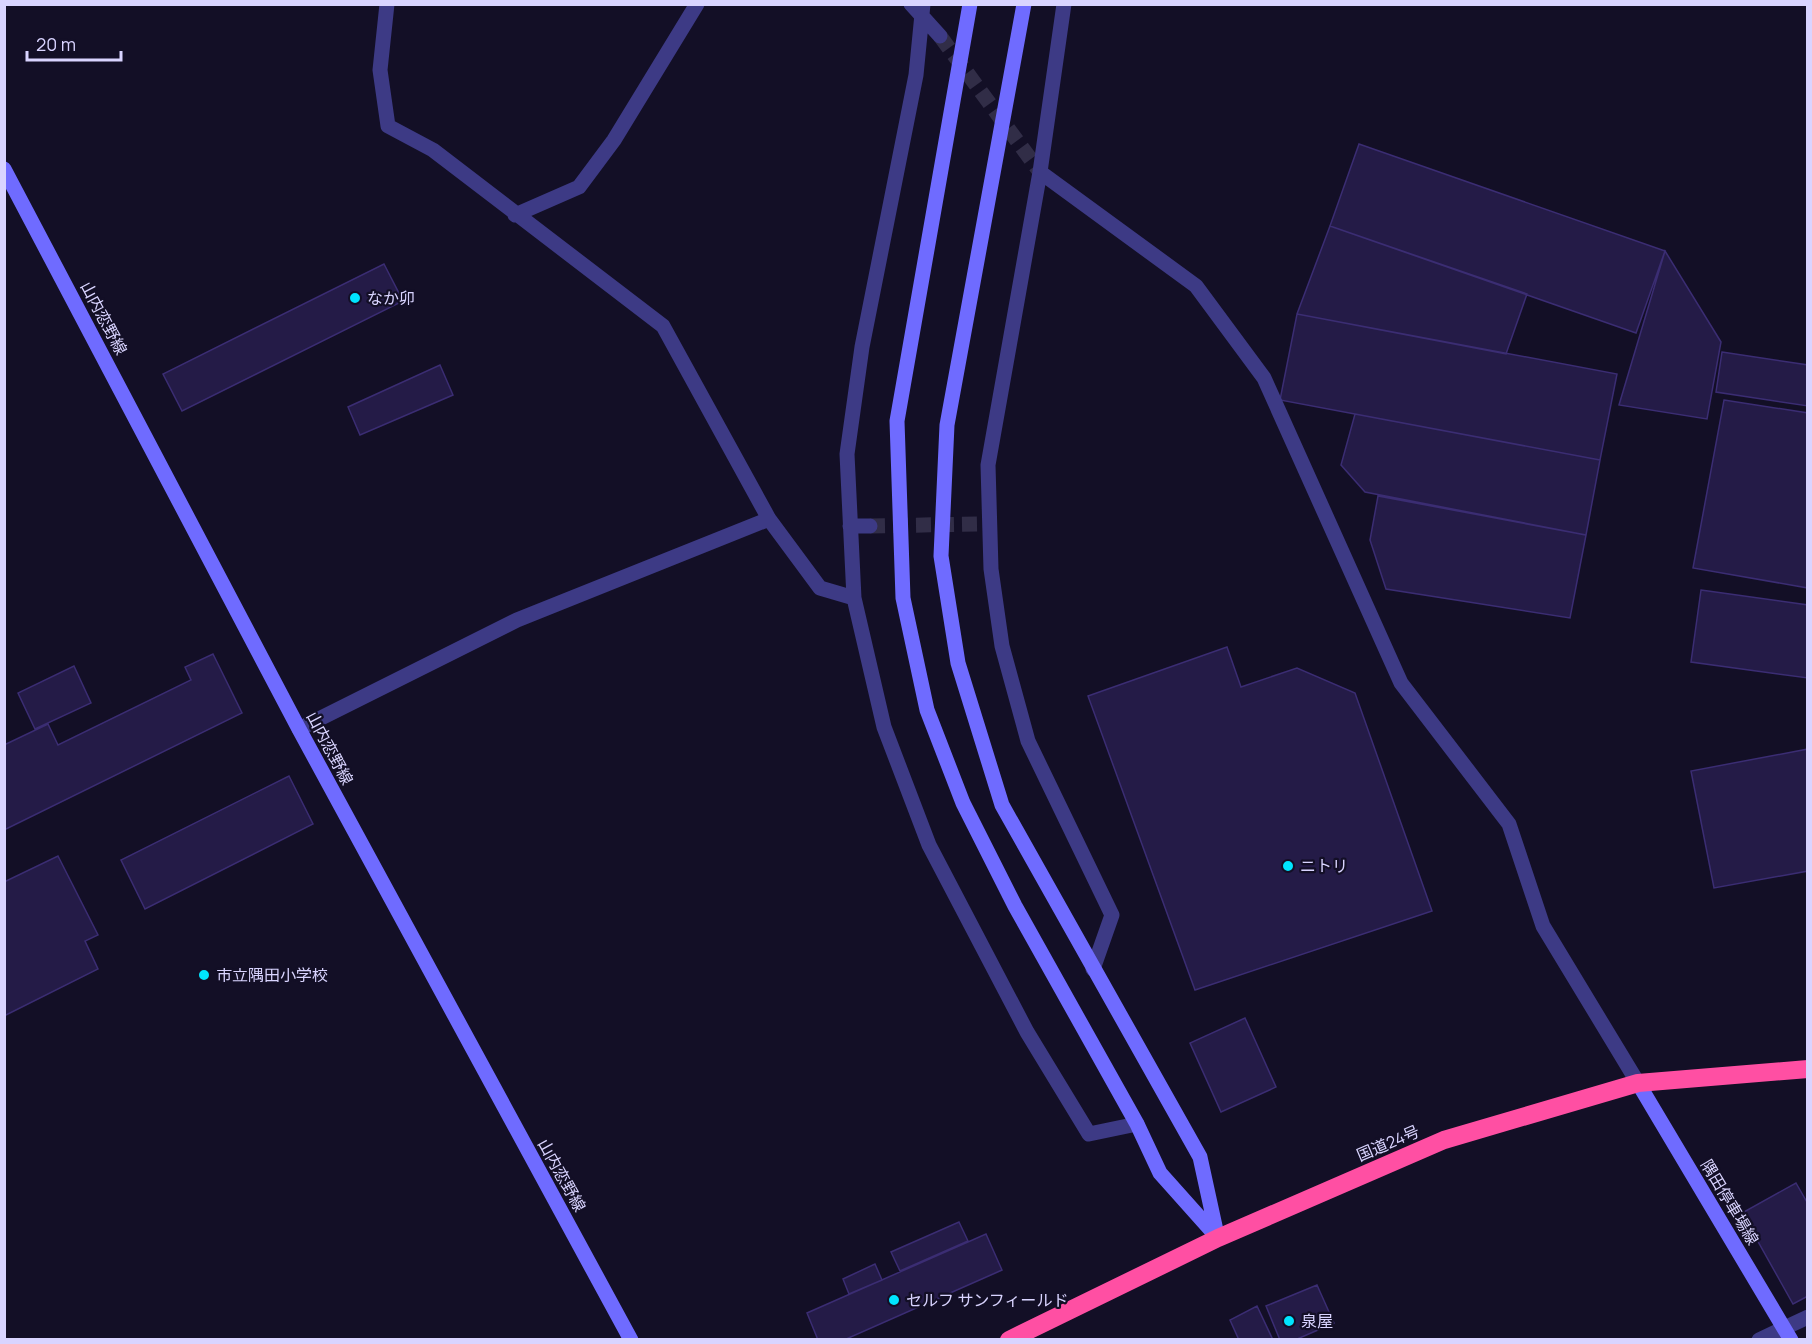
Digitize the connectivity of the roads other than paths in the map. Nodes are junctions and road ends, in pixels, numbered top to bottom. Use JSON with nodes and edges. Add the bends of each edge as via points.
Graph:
{"nodes":[{"id":1,"x":387,"y":4,"type":"edge"},
{"id":2,"x":697,"y":4,"type":"edge"},
{"id":3,"x":970,"y":4,"type":"edge"},
{"id":4,"x":1024,"y":4,"type":"edge"},
{"id":5,"x":1064,"y":4,"type":"edge"},
{"id":6,"x":918,"y":8,"type":"edge"},
{"id":7,"x":940,"y":36,"type":"tunnel mouth"},
{"id":8,"x":4,"y":169,"type":"edge"},
{"id":9,"x":1040,"y":172,"type":"junction"},
{"id":10,"x":515,"y":214,"type":"junction"},
{"id":11,"x":769,"y":519,"type":"junction"},
{"id":12,"x":850,"y":526,"type":"junction"},
{"id":13,"x":870,"y":526,"type":"tunnel mouth"},
{"id":14,"x":854,"y":598,"type":"junction"},
{"id":15,"x":299,"y":729,"type":"junction"},
{"id":16,"x":1093,"y":969,"type":"junction"},
{"id":17,"x":1808,"y":1069,"type":"edge"},
{"id":18,"x":1638,"y":1083,"type":"junction"},
{"id":19,"x":1137,"y":1124,"type":"junction"},
{"id":20,"x":1218,"y":1238,"type":"junction"},
{"id":21,"x":1808,"y":1317,"type":"edge"},
{"id":22,"x":1788,"y":1334,"type":"edge"},
{"id":23,"x":631,"y":1340,"type":"edge"},
{"id":24,"x":1009,"y":1340,"type":"edge"},
{"id":25,"x":1760,"y":1340,"type":"edge"}],
"edges":[{"from":1,"to":10,"type":"street","via":[[380,70],[388,126],[434,150]]},
{"from":2,"to":10,"type":"street","via":[[614,140],[579,187]]},
{"from":3,"to":19,"type":"street","via":[[897,421],[903,598],[927,710],[963,802],[1015,906]]},
{"from":4,"to":16,"type":"street","via":[[947,425],[941,556],[958,663],[1002,805]]},
{"from":5,"to":9,"type":"street"},
{"from":6,"to":7,"type":"street"},
{"from":6,"to":12,"type":"street","via":[[916,75],[855,392],[847,454]]},
{"from":8,"to":15,"type":"street","name":"山内恋野線"},
{"from":9,"to":16,"type":"street","via":[[988,465],[984,524],[1002,646],[1028,741],[1112,915]]},
{"from":9,"to":18,"type":"street","via":[[1196,286],[1264,378],[1401,683],[1509,824],[1543,926]]},
{"from":10,"to":11,"type":"street","via":[[663,326]]},
{"from":11,"to":14,"type":"street","via":[[820,588]]},
{"from":11,"to":15,"type":"street","via":[[517,620]]},
{"from":12,"to":13,"type":"street"},
{"from":12,"to":14,"type":"street"},
{"from":14,"to":19,"type":"street","via":[[884,727],[929,845],[1027,1032],[1089,1134]]},
{"from":15,"to":23,"type":"street","name":"山内恋野線"},
{"from":16,"to":20,"type":"street","via":[[1200,1157]]},
{"from":17,"to":18,"type":"highway","name":"国道24号"},
{"from":18,"to":20,"type":"highway","name":"国道24号","via":[[1444,1140]]},
{"from":18,"to":22,"type":"street","name":"隅田停車場線"},
{"from":19,"to":20,"type":"street","via":[[1160,1173]]},
{"from":20,"to":24,"type":"highway","name":"国道24号"},
{"from":21,"to":22,"type":"street"},
{"from":22,"to":25,"type":"street"}]}
